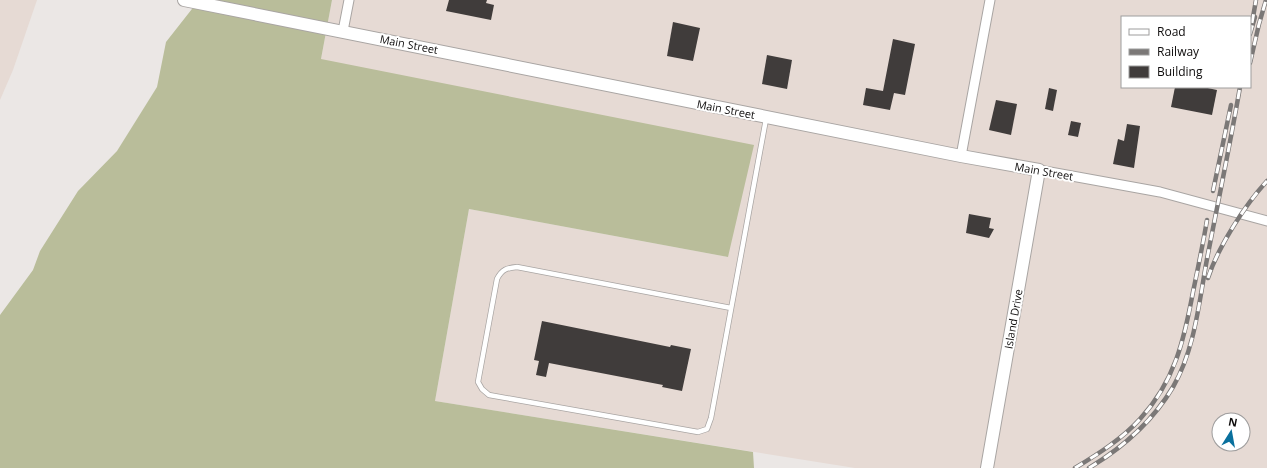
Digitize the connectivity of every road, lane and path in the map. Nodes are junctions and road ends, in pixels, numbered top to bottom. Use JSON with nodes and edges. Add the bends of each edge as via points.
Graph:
{"nodes":[{"id":1,"x":184,"y":0,"type":"edge"},
{"id":2,"x":349,"y":0,"type":"edge"},
{"id":3,"x":990,"y":0,"type":"edge"},
{"id":4,"x":343,"y":31,"type":"junction"},
{"id":5,"x":766,"y":117,"type":"junction"},
{"id":6,"x":962,"y":156,"type":"junction"},
{"id":7,"x":1039,"y":170,"type":"junction"},
{"id":8,"x":1267,"y":222,"type":"edge"},
{"id":9,"x":731,"y":308,"type":"junction"},
{"id":10,"x":987,"y":468,"type":"edge"}],
"edges":[{"from":1,"to":4,"type":"street","name":"Main Street"},
{"from":2,"to":4,"type":"street"},
{"from":3,"to":6,"type":"street"},
{"from":4,"to":5,"type":"street","name":"Main Street"},
{"from":5,"to":6,"type":"street","name":"Main Street"},
{"from":5,"to":9,"type":"lane"},
{"from":6,"to":7,"type":"street","name":"Main Street"},
{"from":7,"to":8,"type":"street","name":"Main Street","via":[[1160,192]]},
{"from":7,"to":10,"type":"street","name":"Island Drive"},
{"from":9,"to":9,"type":"lane","via":[[711,418],[707,429],[698,432],[489,395],[478,382],[497,279],[501,272],[509,268],[517,267]]}]}
